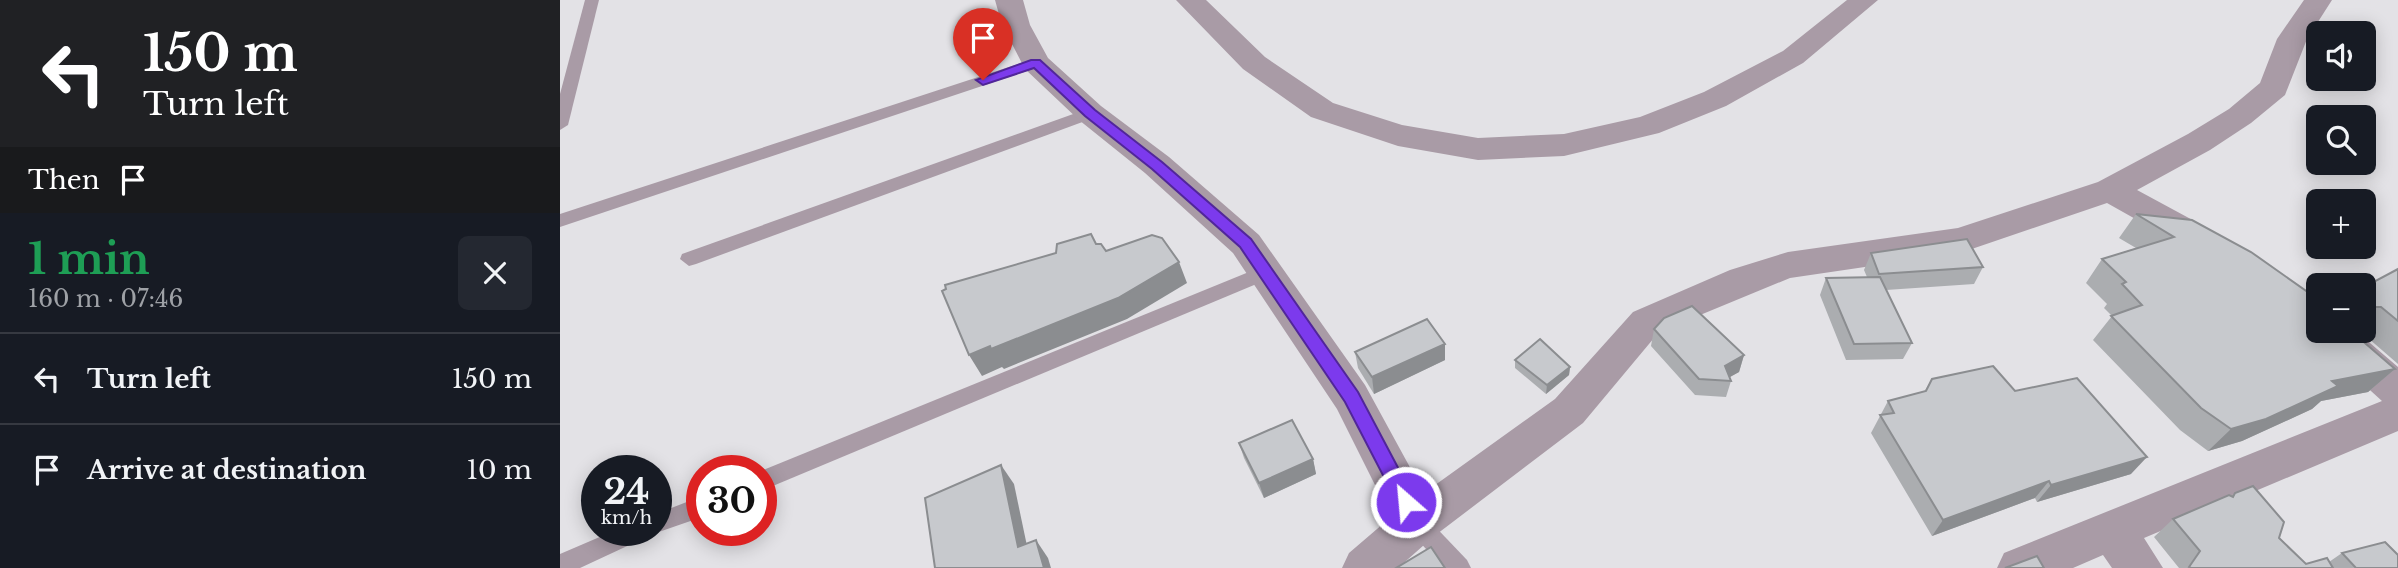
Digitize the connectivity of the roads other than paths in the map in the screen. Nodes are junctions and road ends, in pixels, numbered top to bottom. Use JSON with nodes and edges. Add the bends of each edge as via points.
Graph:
{"nodes":[{"id":1,"x":592,"y":0,"type":"edge"},
{"id":2,"x":1009,"y":0,"type":"edge"},
{"id":3,"x":1190,"y":0,"type":"edge"},
{"id":4,"x":1864,"y":0,"type":"edge"},
{"id":5,"x":2318,"y":0,"type":"edge"},
{"id":6,"x":1036,"y":63,"type":"junction"},
{"id":7,"x":1090,"y":113,"type":"junction"},
{"id":8,"x":560,"y":125,"type":"edge"},
{"id":9,"x":2110,"y":190,"type":"junction"},
{"id":10,"x":560,"y":221,"type":"edge"},
{"id":11,"x":2228,"y":255,"type":"edge"},
{"id":12,"x":689,"y":259,"type":"dead end"},
{"id":13,"x":1266,"y":272,"type":"junction"},
{"id":14,"x":2345,"y":343,"type":"edge"},
{"id":15,"x":2398,"y":391,"type":"edge"},
{"id":16,"x":2398,"y":413,"type":"edge"},
{"id":17,"x":777,"y":474,"type":"edge"},
{"id":18,"x":1417,"y":523,"type":"junction"},
{"id":19,"x":2111,"y":531,"type":"junction"},
{"id":20,"x":605,"y":546,"type":"edge"},
{"id":21,"x":560,"y":565,"type":"edge"},
{"id":22,"x":1365,"y":568,"type":"edge"},
{"id":23,"x":1459,"y":568,"type":"edge"},
{"id":24,"x":2020,"y":568,"type":"edge"},
{"id":25,"x":2140,"y":568,"type":"edge"}],
"edges":[{"from":1,"to":8,"type":"lane"},
{"from":2,"to":6,"type":"street"},
{"from":3,"to":4,"type":"street","via":[[1254,63],[1322,110],[1398,135],[1478,149],[1564,145],[1648,126],[1715,99],[1793,57]]},
{"from":5,"to":9,"type":"street","via":[[2292,39],[2274,88],[2199,142]]},
{"from":6,"to":7,"type":"street"},
{"from":6,"to":10,"type":"lane"},
{"from":7,"to":12,"type":"lane"},
{"from":7,"to":13,"type":"street","via":[[1246,243]]},
{"from":9,"to":11,"type":"street"},
{"from":9,"to":18,"type":"street","via":[[1961,240],[1788,265],[1743,279],[1646,322],[1569,411]]},
{"from":13,"to":17,"type":"lane"},
{"from":13,"to":18,"type":"street","via":[[1352,397]]},
{"from":14,"to":15,"type":"street"},
{"from":16,"to":19,"type":"street"},
{"from":18,"to":22,"type":"street"},
{"from":18,"to":23,"type":"lane"},
{"from":19,"to":24,"type":"street"},
{"from":19,"to":25,"type":"street"},
{"from":20,"to":21,"type":"lane"}]}
